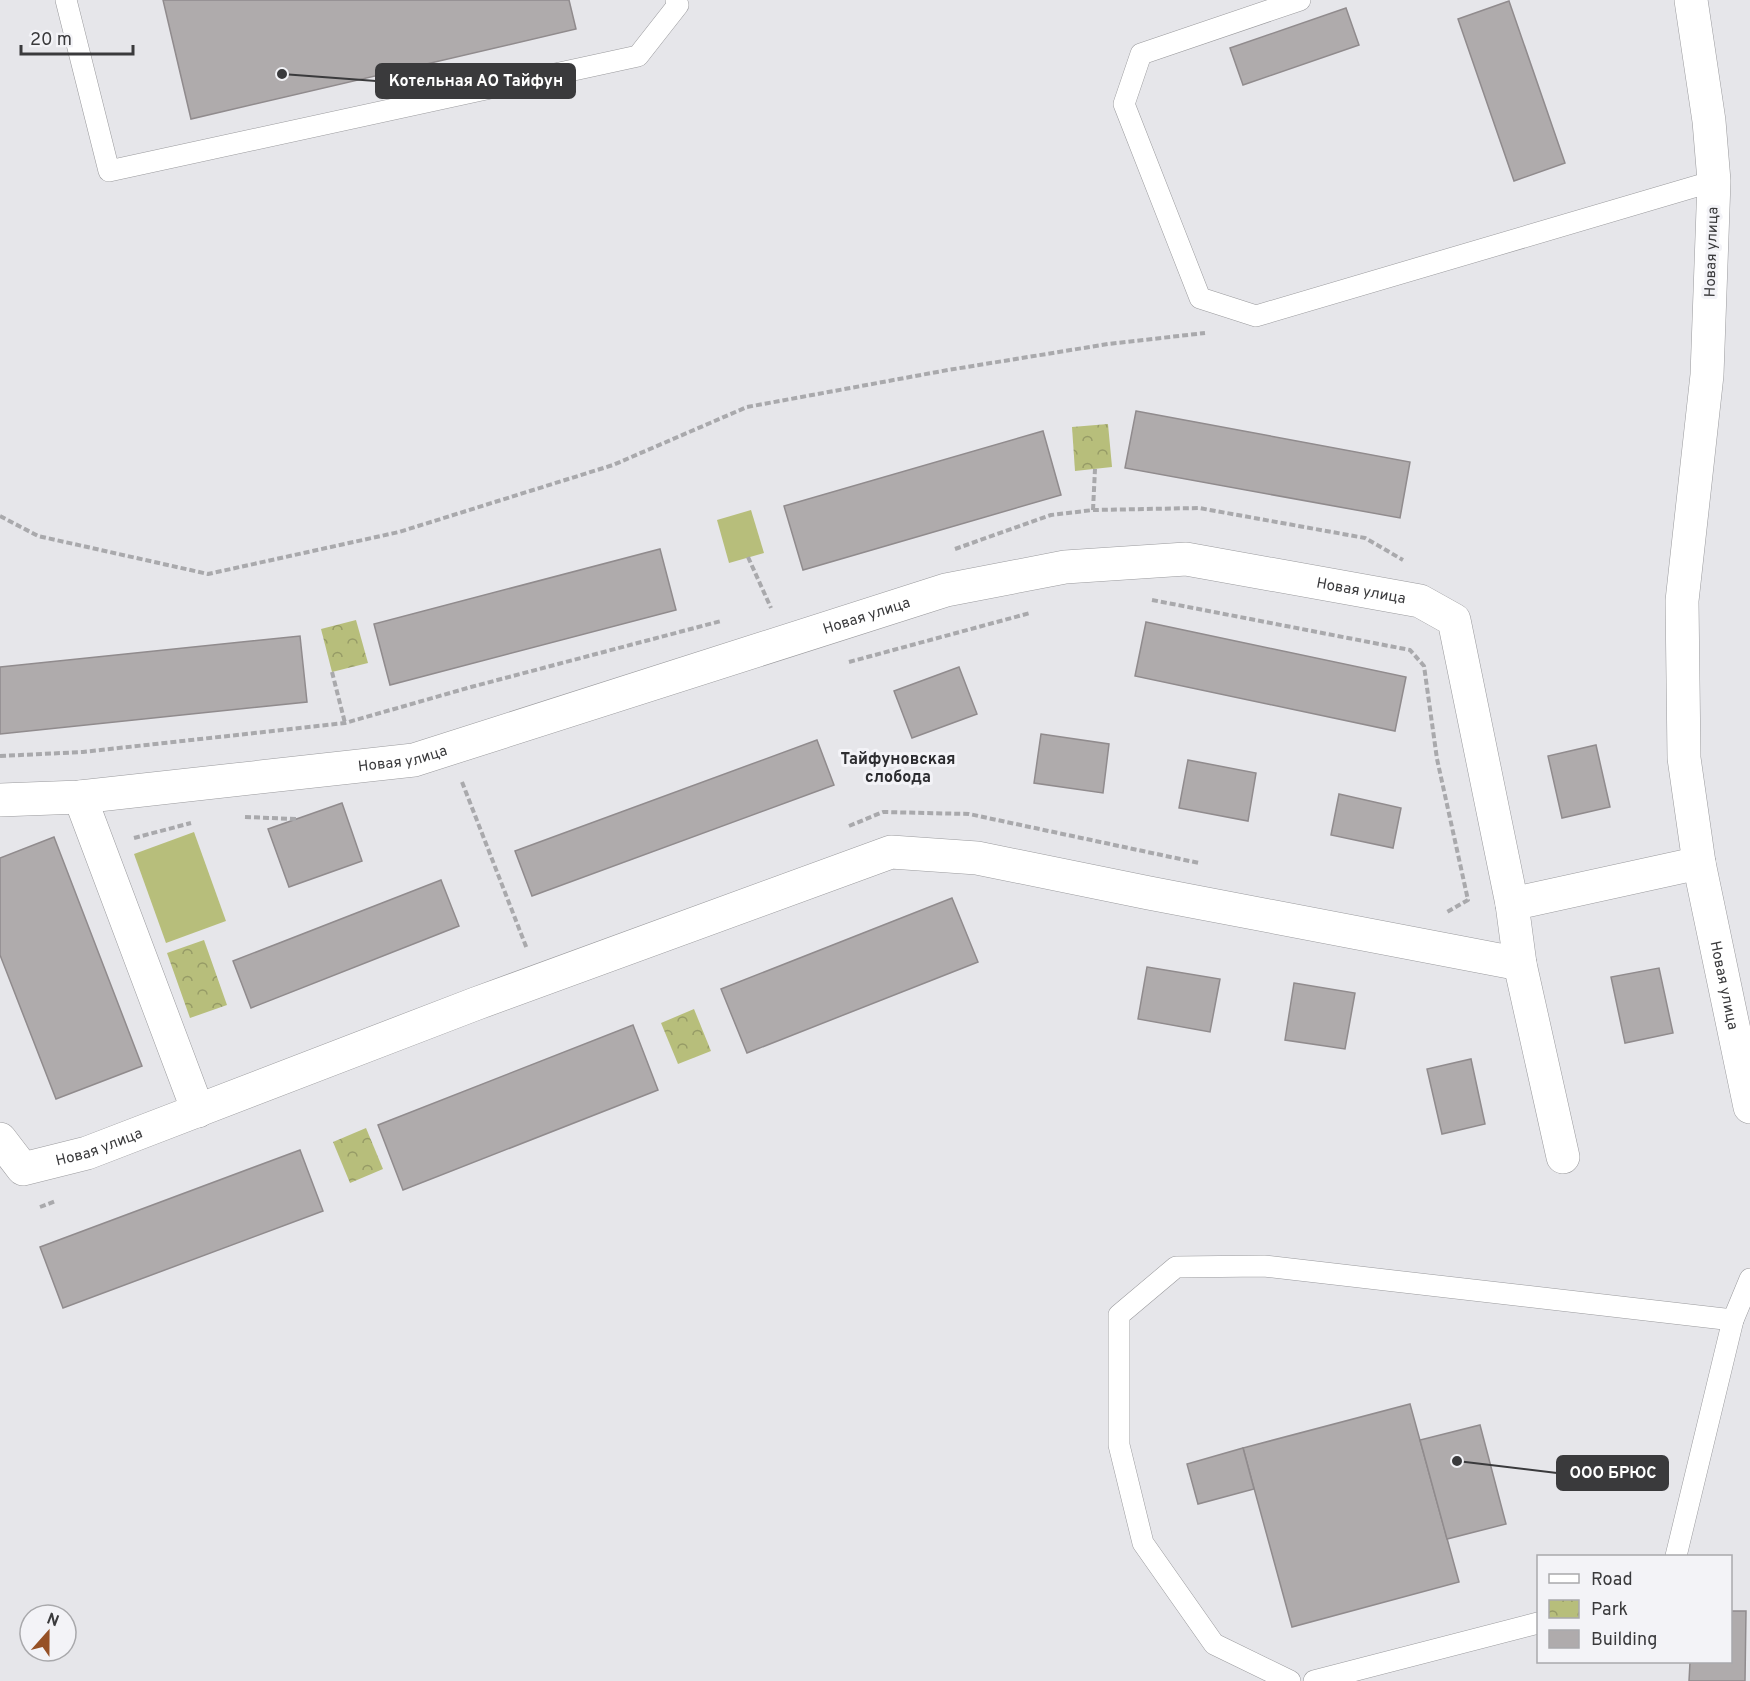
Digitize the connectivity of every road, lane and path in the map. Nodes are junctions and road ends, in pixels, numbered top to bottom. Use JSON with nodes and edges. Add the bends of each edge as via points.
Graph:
{"nodes":[{"id":1,"x":66,"y":0,"type":"edge"},
{"id":2,"x":676,"y":0,"type":"edge"},
{"id":3,"x":1300,"y":0,"type":"edge"},
{"id":4,"x":1691,"y":0,"type":"edge"},
{"id":5,"x":1714,"y":182,"type":"junction"},
{"id":6,"x":1256,"y":316,"type":"junction"},
{"id":7,"x":1095,"y":469,"type":"dead end"},
{"id":8,"x":1093,"y":510,"type":"dead end"},
{"id":9,"x":0,"y":516,"type":"edge"},
{"id":10,"x":748,"y":557,"type":"dead end"},
{"id":11,"x":1150,"y":599,"type":"dead end"},
{"id":12,"x":771,"y":608,"type":"dead end"},
{"id":13,"x":1039,"y":611,"type":"dead end"},
{"id":14,"x":845,"y":663,"type":"dead end"},
{"id":15,"x":332,"y":672,"type":"dead end"},
{"id":16,"x":345,"y":723,"type":"dead end"},
{"id":17,"x":462,"y":782,"type":"dead end"},
{"id":18,"x":80,"y":797,"type":"junction"},
{"id":19,"x":0,"y":800,"type":"edge"},
{"id":20,"x":242,"y":817,"type":"dead end"},
{"id":21,"x":296,"y":819,"type":"dead end"},
{"id":22,"x":197,"y":822,"type":"dead end"},
{"id":23,"x":839,"y":830,"type":"dead end"},
{"id":24,"x":127,"y":839,"type":"dead end"},
{"id":25,"x":1201,"y":863,"type":"dead end"},
{"id":26,"x":1699,"y":863,"type":"junction"},
{"id":27,"x":1512,"y":904,"type":"junction"},
{"id":28,"x":1445,"y":914,"type":"dead end"},
{"id":29,"x":530,"y":956,"type":"dead end"},
{"id":30,"x":1520,"y":964,"type":"junction"},
{"id":31,"x":1750,"y":1107,"type":"edge"},
{"id":32,"x":198,"y":1111,"type":"junction"},
{"id":33,"x":0,"y":1139,"type":"edge"},
{"id":34,"x":1563,"y":1157,"type":"dead end"},
{"id":35,"x":62,"y":1198,"type":"dead end"},
{"id":36,"x":39,"y":1207,"type":"dead end"},
{"id":37,"x":1750,"y":1279,"type":"edge"},
{"id":38,"x":1733,"y":1320,"type":"junction"},
{"id":39,"x":1676,"y":1555,"type":"edge"},
{"id":40,"x":1537,"y":1624,"type":"edge"},
{"id":41,"x":1290,"y":1681,"type":"edge"},
{"id":42,"x":1314,"y":1681,"type":"edge"}],
"edges":[{"from":1,"to":2,"type":"lane","via":[[109,171],[638,56],[678,5]]},
{"from":3,"to":6,"type":"lane","via":[[1141,54],[1124,104],[1200,298]]},
{"from":4,"to":5,"type":"street","name":"Новая улица"},
{"from":5,"to":6,"type":"lane"},
{"from":5,"to":26,"type":"street","name":"Новая улица","via":[[1707,375],[1682,601],[1684,758]]},
{"from":6,"to":9,"type":"path","via":[[1199,334],[1108,344],[747,407],[613,465],[399,532],[208,574],[38,536]]},
{"from":7,"to":8,"type":"path"},
{"from":10,"to":12,"type":"path"},
{"from":11,"to":28,"type":"path","via":[[1410,650],[1424,666],[1437,759],[1468,900]]},
{"from":13,"to":14,"type":"path"},
{"from":15,"to":16,"type":"path"},
{"from":17,"to":29,"type":"path"},
{"from":18,"to":19,"type":"street","name":"Новая улица"},
{"from":18,"to":27,"type":"street","name":"Новая улица","via":[[414,760],[946,590],[1065,567],[1186,559],[1420,601],[1454,620]]},
{"from":18,"to":32,"type":"street"},
{"from":20,"to":21,"type":"path"},
{"from":22,"to":24,"type":"path"},
{"from":23,"to":25,"type":"path","via":[[883,812],[969,814]]},
{"from":26,"to":27,"type":"street"},
{"from":26,"to":31,"type":"street","name":"Новая улица"},
{"from":27,"to":30,"type":"street","name":"Новая улица"},
{"from":30,"to":32,"type":"street","name":"Новая улица","via":[[977,858],[891,852],[475,1004]]},
{"from":30,"to":34,"type":"street","name":"Новая улица"},
{"from":32,"to":33,"type":"street","name":"Новая улица","via":[[87,1153],[23,1169]]},
{"from":35,"to":36,"type":"path"},
{"from":37,"to":38,"type":"lane"},
{"from":38,"to":39,"type":"lane"},
{"from":38,"to":41,"type":"lane","via":[[1264,1266],[1176,1267],[1119,1315],[1119,1445],[1143,1543],[1214,1644]]},
{"from":40,"to":42,"type":"lane"}]}
